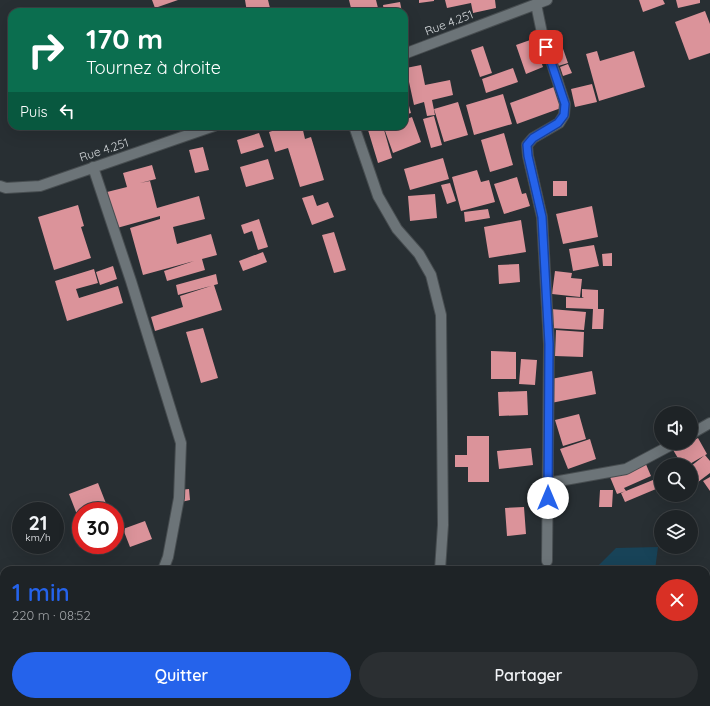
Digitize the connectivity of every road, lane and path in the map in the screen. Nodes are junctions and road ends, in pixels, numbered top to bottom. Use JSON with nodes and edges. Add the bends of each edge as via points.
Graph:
{"nodes":[{"id":1,"x":548,"y":0,"type":"edge"},
{"id":2,"x":536,"y":4,"type":"junction"},
{"id":3,"x":408,"y":52,"type":"edge"},
{"id":4,"x":204,"y":130,"type":"edge"},
{"id":5,"x":355,"y":130,"type":"edge"},
{"id":6,"x":92,"y":167,"type":"junction"},
{"id":7,"x":0,"y":186,"type":"edge"},
{"id":8,"x":710,"y":423,"type":"edge"},
{"id":9,"x":698,"y":430,"type":"edge"},
{"id":10,"x":662,"y":450,"type":"edge"},
{"id":11,"x":548,"y":483,"type":"junction"},
{"id":12,"x":547,"y":561,"type":"dead end"},
{"id":13,"x":165,"y":566,"type":"edge"},
{"id":14,"x":440,"y":566,"type":"edge"}],
"edges":[{"from":1,"to":2,"type":"street","name":"Rue 4.251"},
{"from":2,"to":3,"type":"street","name":"Rue 4.251"},
{"from":2,"to":11,"type":"street","via":[[542,33],[565,104],[564,115],[558,123],[533,138],[527,145],[542,217],[549,344]]},
{"from":4,"to":6,"type":"street","name":"Rue 4.251"},
{"from":5,"to":14,"type":"street","via":[[378,196],[397,229],[419,254],[431,275],[441,315],[443,525]]},
{"from":6,"to":7,"type":"street","name":"Rue 4.251","via":[[40,186]]},
{"from":6,"to":13,"type":"street","via":[[131,281],[181,443],[179,498]]},
{"from":8,"to":9,"type":"street"},
{"from":10,"to":11,"type":"street","via":[[626,469]]},
{"from":11,"to":12,"type":"street"}]}
